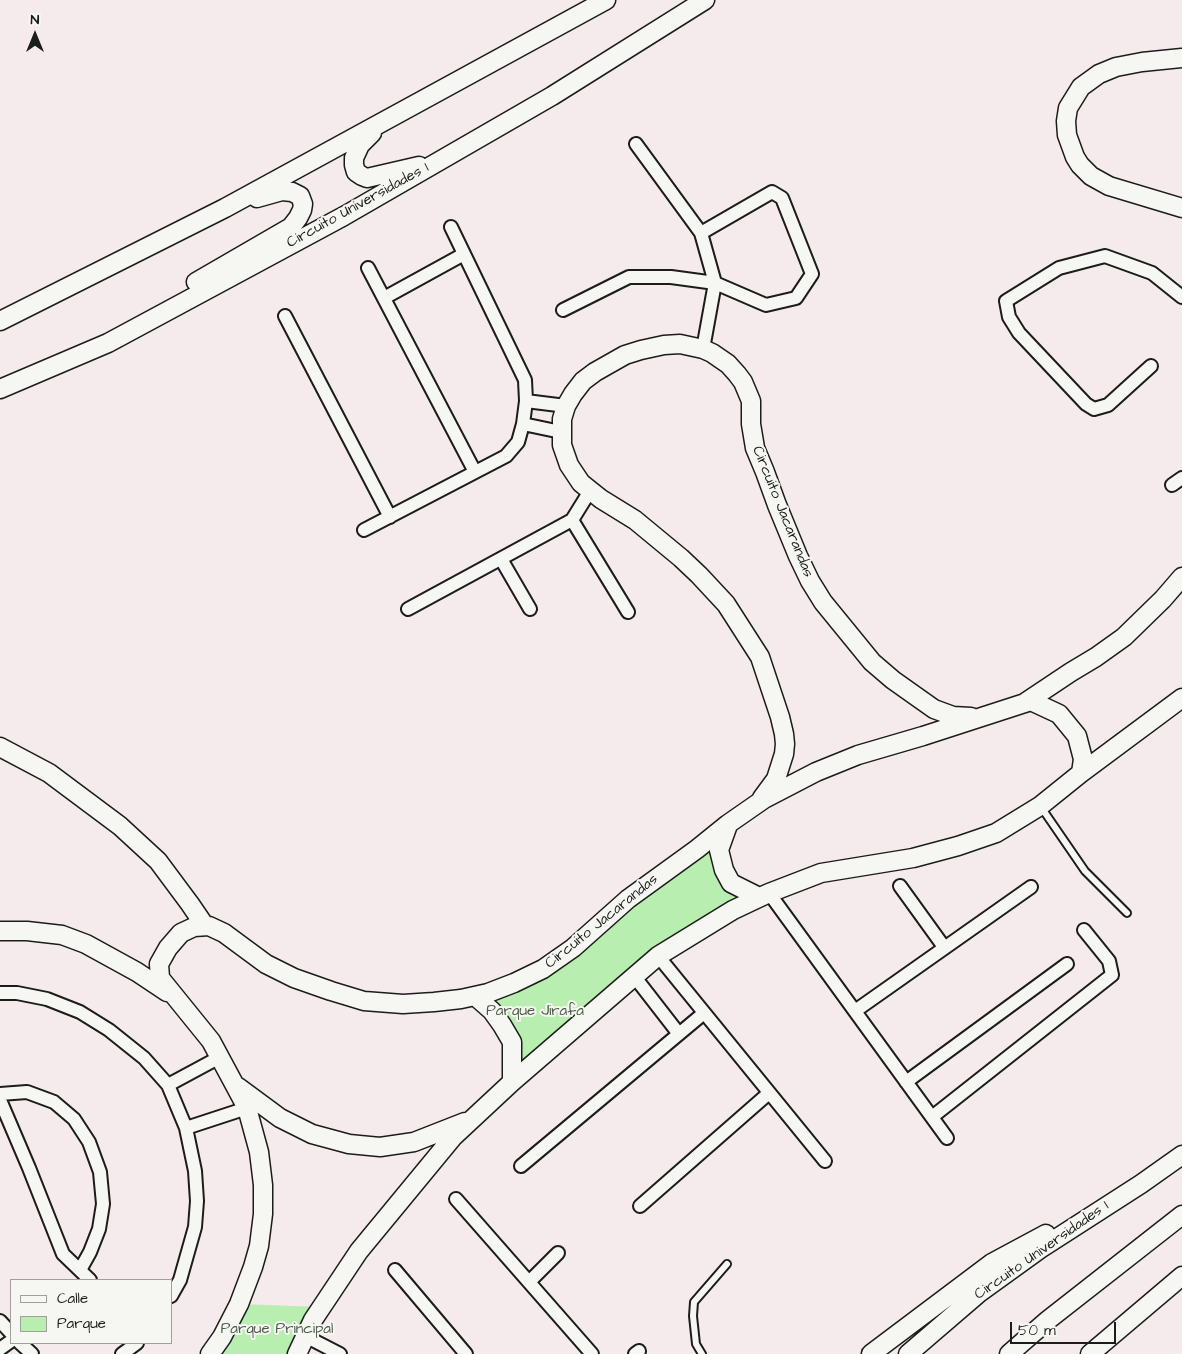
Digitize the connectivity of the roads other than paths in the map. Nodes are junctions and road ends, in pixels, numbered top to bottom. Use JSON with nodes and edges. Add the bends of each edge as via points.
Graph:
{"nodes":[{"id":1,"x":606,"y":0,"type":"edge"},
{"id":2,"x":704,"y":0,"type":"edge"},
{"id":3,"x":1182,"y":58,"type":"edge"},
{"id":4,"x":408,"y":108,"type":"junction"},
{"id":5,"x":636,"y":144,"type":"dead end"},
{"id":6,"x":437,"y":162,"type":"junction"},
{"id":7,"x":225,"y":208,"type":"junction"},
{"id":8,"x":1182,"y":208,"type":"edge"},
{"id":9,"x":451,"y":227,"type":"dead end"},
{"id":10,"x":701,"y":232,"type":"junction"},
{"id":11,"x":464,"y":254,"type":"junction"},
{"id":12,"x":368,"y":268,"type":"dead end"},
{"id":13,"x":716,"y":283,"type":"junction"},
{"id":14,"x":1182,"y":297,"type":"edge"},
{"id":15,"x":384,"y":298,"type":"junction"},
{"id":16,"x":563,"y":310,"type":"dead end"},
{"id":17,"x":285,"y":316,"type":"dead end"},
{"id":18,"x":0,"y":321,"type":"edge"},
{"id":19,"x":108,"y":343,"type":"junction"},
{"id":20,"x":703,"y":349,"type":"junction"},
{"id":21,"x":1151,"y":366,"type":"dead end"},
{"id":22,"x":0,"y":389,"type":"edge"},
{"id":23,"x":526,"y":400,"type":"junction"},
{"id":24,"x":566,"y":406,"type":"junction"},
{"id":25,"x":523,"y":424,"type":"junction"},
{"id":26,"x":561,"y":432,"type":"junction"},
{"id":27,"x":475,"y":472,"type":"junction"},
{"id":28,"x":590,"y":491,"type":"junction"},
{"id":29,"x":390,"y":517,"type":"junction"},
{"id":30,"x":572,"y":520,"type":"junction"},
{"id":31,"x":364,"y":530,"type":"dead end"},
{"id":32,"x":501,"y":559,"type":"junction"},
{"id":33,"x":1182,"y":578,"type":"edge"},
{"id":34,"x":408,"y":609,"type":"dead end"},
{"id":35,"x":530,"y":609,"type":"dead end"},
{"id":36,"x":628,"y":612,"type":"dead end"},
{"id":37,"x":1182,"y":698,"type":"edge"},
{"id":38,"x":1026,"y":702,"type":"junction"},
{"id":39,"x":982,"y":717,"type":"junction"},
{"id":40,"x":0,"y":747,"type":"edge"},
{"id":41,"x":1081,"y":773,"type":"junction"},
{"id":42,"x":756,"y":805,"type":"junction"},
{"id":43,"x":1040,"y":806,"type":"junction"},
{"id":44,"x":728,"y":824,"type":"junction"},
{"id":45,"x":900,"y":886,"type":"dead end"},
{"id":46,"x":1030,"y":887,"type":"dead end"},
{"id":47,"x":764,"y":895,"type":"junction"},
{"id":48,"x":1127,"y":913,"type":"dead end"},
{"id":49,"x":205,"y":926,"type":"junction"},
{"id":50,"x":1084,"y":930,"type":"dead end"},
{"id":51,"x":0,"y":931,"type":"edge"},
{"id":52,"x":944,"y":947,"type":"junction"},
{"id":53,"x":658,"y":956,"type":"junction"},
{"id":54,"x":1067,"y":964,"type":"dead end"},
{"id":55,"x":634,"y":976,"type":"junction"},
{"id":56,"x":0,"y":993,"type":"edge"},
{"id":57,"x":475,"y":996,"type":"junction"},
{"id":58,"x":175,"y":997,"type":"junction"},
{"id":59,"x":855,"y":1011,"type":"junction"},
{"id":60,"x":704,"y":1013,"type":"junction"},
{"id":61,"x":679,"y":1034,"type":"junction"},
{"id":62,"x":220,"y":1057,"type":"junction"},
{"id":63,"x":512,"y":1082,"type":"junction"},
{"id":64,"x":906,"y":1082,"type":"junction"},
{"id":65,"x":234,"y":1084,"type":"junction"},
{"id":66,"x":168,"y":1085,"type":"junction"},
{"id":67,"x":769,"y":1093,"type":"junction"},
{"id":68,"x":0,"y":1094,"type":"edge"},
{"id":69,"x":0,"y":1100,"type":"edge"},
{"id":70,"x":247,"y":1108,"type":"junction"},
{"id":71,"x":932,"y":1117,"type":"junction"},
{"id":72,"x":472,"y":1120,"type":"junction"},
{"id":73,"x":186,"y":1128,"type":"junction"},
{"id":74,"x":947,"y":1138,"type":"dead end"},
{"id":75,"x":1182,"y":1155,"type":"edge"},
{"id":76,"x":825,"y":1161,"type":"dead end"},
{"id":77,"x":521,"y":1166,"type":"dead end"},
{"id":78,"x":1141,"y":1184,"type":"junction"},
{"id":79,"x":456,"y":1199,"type":"dead end"},
{"id":80,"x":640,"y":1206,"type":"dead end"},
{"id":81,"x":1182,"y":1215,"type":"edge"},
{"id":82,"x":558,"y":1253,"type":"dead end"},
{"id":83,"x":727,"y":1264,"type":"dead end"},
{"id":84,"x":80,"y":1270,"type":"junction"},
{"id":85,"x":395,"y":1270,"type":"dead end"},
{"id":86,"x":1182,"y":1276,"type":"edge"},
{"id":87,"x":89,"y":1279,"type":"edge"},
{"id":88,"x":529,"y":1282,"type":"junction"},
{"id":89,"x":979,"y":1293,"type":"junction"},
{"id":90,"x":172,"y":1294,"type":"edge"},
{"id":91,"x":1048,"y":1320,"type":"junction"},
{"id":92,"x":0,"y":1321,"type":"edge"},
{"id":93,"x":10,"y":1332,"type":"edge"},
{"id":94,"x":305,"y":1336,"type":"junction"},
{"id":95,"x":21,"y":1344,"type":"edge"},
{"id":96,"x":136,"y":1344,"type":"edge"},
{"id":97,"x":32,"y":1354,"type":"edge"},
{"id":98,"x":122,"y":1354,"type":"edge"},
{"id":99,"x":210,"y":1354,"type":"edge"},
{"id":100,"x":297,"y":1354,"type":"edge"},
{"id":101,"x":340,"y":1354,"type":"edge"},
{"id":102,"x":466,"y":1354,"type":"edge"},
{"id":103,"x":592,"y":1354,"type":"edge"},
{"id":104,"x":702,"y":1354,"type":"edge"},
{"id":105,"x":871,"y":1354,"type":"edge"},
{"id":106,"x":908,"y":1354,"type":"edge"},
{"id":107,"x":921,"y":1354,"type":"edge"},
{"id":108,"x":998,"y":1354,"type":"edge"},
{"id":109,"x":1009,"y":1354,"type":"edge"},
{"id":110,"x":1090,"y":1354,"type":"edge"}],
"edges":[{"from":1,"to":4,"type":"street"},
{"from":2,"to":6,"type":"street","name":"Circuito Universidades 1","via":[[552,96]]},
{"from":3,"to":8,"type":"street","via":[[1116,67],[1099,74],[1081,87],[1068,108],[1066,121],[1075,157],[1091,176],[1109,186]]},
{"from":4,"to":6,"type":"street","via":[[360,145],[354,158],[356,172],[368,178]]},
{"from":4,"to":7,"type":"street"},
{"from":5,"to":10,"type":"street"},
{"from":6,"to":19,"type":"street","name":"Circuito Universidades 1"},
{"from":7,"to":18,"type":"street"},
{"from":7,"to":19,"type":"street","via":[[282,192],[300,196],[303,204],[291,227],[130,320]]},
{"from":9,"to":11,"type":"street"},
{"from":10,"to":13,"type":"street"},
{"from":10,"to":13,"type":"street","via":[[772,192],[782,198],[812,274],[796,298],[766,305]]},
{"from":11,"to":15,"type":"street"},
{"from":11,"to":23,"type":"street","via":[[525,380]]},
{"from":12,"to":15,"type":"street"},
{"from":13,"to":16,"type":"street","via":[[671,277],[629,277]]},
{"from":13,"to":20,"type":"street"},
{"from":14,"to":21,"type":"street","via":[[1152,273],[1105,256],[1059,268],[1006,301],[1009,318],[1019,333],[1094,409],[1108,404]]},
{"from":15,"to":27,"type":"street"},
{"from":17,"to":29,"type":"street"},
{"from":19,"to":22,"type":"street","name":"Circuito Universidades 1"},
{"from":20,"to":24,"type":"street","name":"Circuito Jacarandas","via":[[680,344],[664,345],[625,355],[583,381]]},
{"from":20,"to":39,"type":"street","name":"Circuito Jacarandas","via":[[728,364],[743,382],[751,402],[755,448],[798,556],[823,602],[872,662],[922,702],[947,715]]},
{"from":23,"to":24,"type":"street"},
{"from":23,"to":25,"type":"street"},
{"from":24,"to":26,"type":"street","name":"Circuito Jacarandas"},
{"from":25,"to":26,"type":"street"},
{"from":25,"to":27,"type":"street","via":[[518,442],[506,456]]},
{"from":26,"to":28,"type":"street","name":"Circuito Jacarandas","via":[[569,465],[580,483]]},
{"from":27,"to":29,"type":"street"},
{"from":28,"to":30,"type":"street"},
{"from":28,"to":42,"type":"street","name":"Circuito Jacarandas","via":[[635,520],[699,575],[726,604],[760,657],[780,716],[785,744],[776,779]]},
{"from":29,"to":31,"type":"street"},
{"from":30,"to":32,"type":"street"},
{"from":30,"to":36,"type":"street"},
{"from":32,"to":34,"type":"street"},
{"from":32,"to":35,"type":"street"},
{"from":33,"to":38,"type":"street","name":"Circuito Jacarandas","via":[[1124,637]]},
{"from":37,"to":41,"type":"street"},
{"from":38,"to":39,"type":"street","name":"Circuito Jacarandas"},
{"from":38,"to":41,"type":"street","via":[[1031,701],[1059,714],[1077,736],[1083,759]]},
{"from":39,"to":42,"type":"street","name":"Circuito Jacarandas","via":[[816,772]]},
{"from":40,"to":49,"type":"street","via":[[49,773],[120,826],[158,861]]},
{"from":41,"to":43,"type":"street"},
{"from":42,"to":44,"type":"street","name":"Circuito Jacarandas"},
{"from":43,"to":47,"type":"street","via":[[996,833],[958,846],[913,858],[821,874]]},
{"from":43,"to":48,"type":"lane","via":[[1085,871]]},
{"from":44,"to":47,"type":"street","via":[[719,850],[724,870],[731,883]]},
{"from":44,"to":57,"type":"street","name":"Circuito Jacarandas","via":[[628,899],[573,948],[543,969],[497,990]]},
{"from":45,"to":52,"type":"street"},
{"from":46,"to":52,"type":"street"},
{"from":47,"to":53,"type":"street"},
{"from":47,"to":59,"type":"street"},
{"from":49,"to":57,"type":"street","name":"Circuito Jacarandas","via":[[224,933],[266,964],[294,978],[364,1001],[403,1004]]},
{"from":49,"to":58,"type":"street","via":[[181,933],[159,964],[160,978]]},
{"from":50,"to":71,"type":"street","via":[[1109,961],[1112,975]]},
{"from":51,"to":58,"type":"street","via":[[62,935],[86,944]]},
{"from":52,"to":59,"type":"street"},
{"from":53,"to":55,"type":"street"},
{"from":53,"to":60,"type":"street"},
{"from":54,"to":64,"type":"street"},
{"from":55,"to":61,"type":"street"},
{"from":55,"to":63,"type":"street"},
{"from":56,"to":66,"type":"street","via":[[47,999],[80,1012],[144,1058]]},
{"from":57,"to":63,"type":"street","via":[[492,1011],[512,1042]]},
{"from":58,"to":62,"type":"street"},
{"from":59,"to":64,"type":"street"},
{"from":60,"to":61,"type":"street"},
{"from":60,"to":67,"type":"street"},
{"from":61,"to":77,"type":"street"},
{"from":62,"to":65,"type":"street"},
{"from":62,"to":66,"type":"street"},
{"from":63,"to":72,"type":"street"},
{"from":64,"to":71,"type":"street"},
{"from":65,"to":70,"type":"street"},
{"from":65,"to":72,"type":"street","via":[[280,1118],[312,1134],[349,1144],[380,1146],[414,1142]]},
{"from":66,"to":73,"type":"street"},
{"from":67,"to":76,"type":"street"},
{"from":67,"to":80,"type":"street"},
{"from":68,"to":84,"type":"street","via":[[28,1092],[54,1102],[74,1119],[89,1142],[100,1172],[102,1204],[99,1229]]},
{"from":69,"to":84,"type":"street","via":[[63,1254]]},
{"from":70,"to":73,"type":"street"},
{"from":70,"to":99,"type":"street","via":[[259,1152],[263,1186],[259,1246],[239,1304]]},
{"from":71,"to":74,"type":"street"},
{"from":72,"to":94,"type":"street","via":[[453,1137],[359,1251]]},
{"from":73,"to":90,"type":"street","via":[[195,1171],[195,1227],[180,1280]]},
{"from":75,"to":78,"type":"street","name":"Circuito Universidades 1"},
{"from":78,"to":89,"type":"street","name":"Circuito Universidades 1"},
{"from":78,"to":105,"type":"street","via":[[992,1263]]},
{"from":79,"to":88,"type":"street"},
{"from":81,"to":91,"type":"street"},
{"from":82,"to":88,"type":"street"},
{"from":83,"to":104,"type":"lane","via":[[694,1302],[696,1344]]},
{"from":84,"to":87,"type":"street"},
{"from":85,"to":102,"type":"street"},
{"from":86,"to":110,"type":"street"},
{"from":88,"to":103,"type":"street"},
{"from":89,"to":106,"type":"street","name":"Circuito Universidades 1"},
{"from":89,"to":107,"type":"street"},
{"from":91,"to":108,"type":"street"},
{"from":91,"to":109,"type":"street"},
{"from":92,"to":93,"type":"street"},
{"from":94,"to":100,"type":"street"},
{"from":94,"to":101,"type":"street"},
{"from":95,"to":97,"type":"street"},
{"from":96,"to":98,"type":"street"}]}
